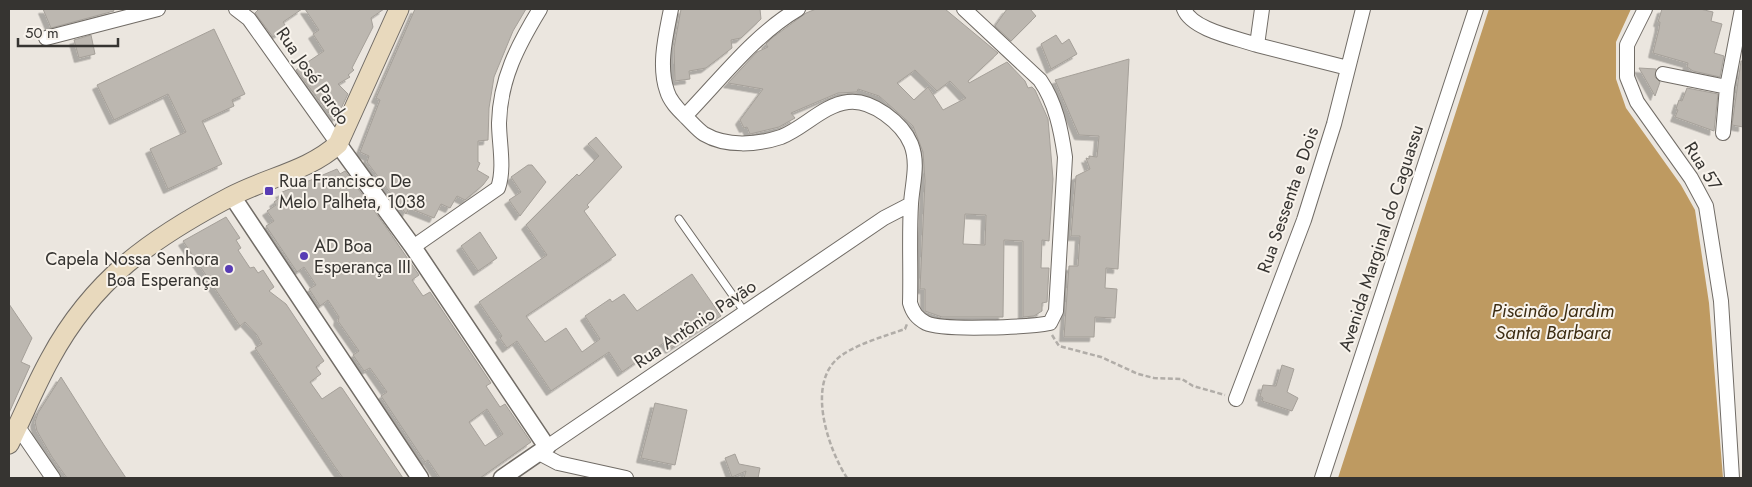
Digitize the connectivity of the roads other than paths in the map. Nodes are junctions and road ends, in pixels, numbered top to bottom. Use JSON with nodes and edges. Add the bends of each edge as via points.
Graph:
{"nodes":[{"id":1,"x":158,"y":9,"type":"edge"},
{"id":2,"x":236,"y":9,"type":"edge"},
{"id":3,"x":540,"y":9,"type":"edge"},
{"id":4,"x":671,"y":9,"type":"edge"},
{"id":5,"x":798,"y":9,"type":"edge"},
{"id":6,"x":964,"y":9,"type":"edge"},
{"id":7,"x":1184,"y":9,"type":"edge"},
{"id":8,"x":1262,"y":9,"type":"edge"},
{"id":9,"x":1363,"y":9,"type":"edge"},
{"id":10,"x":1476,"y":9,"type":"edge"},
{"id":11,"x":1645,"y":9,"type":"edge"},
{"id":12,"x":1742,"y":9,"type":"edge"},
{"id":13,"x":397,"y":10,"type":"edge"},
{"id":14,"x":46,"y":38,"type":"dead end"},
{"id":15,"x":1258,"y":45,"type":"junction"},
{"id":16,"x":1348,"y":68,"type":"junction"},
{"id":17,"x":1663,"y":74,"type":"dead end"},
{"id":18,"x":1728,"y":87,"type":"junction"},
{"id":19,"x":685,"y":116,"type":"junction"},
{"id":20,"x":1723,"y":133,"type":"dead end"},
{"id":21,"x":338,"y":144,"type":"junction"},
{"id":22,"x":232,"y":196,"type":"junction"},
{"id":23,"x":911,"y":204,"type":"junction"},
{"id":24,"x":679,"y":219,"type":"dead end"},
{"id":25,"x":413,"y":247,"type":"junction"},
{"id":26,"x":746,"y":314,"type":"junction"},
{"id":27,"x":1236,"y":399,"type":"road end"},
{"id":28,"x":18,"y":427,"type":"junction"},
{"id":29,"x":9,"y":444,"type":"edge"},
{"id":30,"x":543,"y":450,"type":"junction"},
{"id":31,"x":53,"y":478,"type":"edge"},
{"id":32,"x":420,"y":478,"type":"edge"},
{"id":33,"x":502,"y":478,"type":"edge"},
{"id":34,"x":626,"y":478,"type":"edge"},
{"id":35,"x":1322,"y":478,"type":"edge"},
{"id":36,"x":1732,"y":478,"type":"edge"}],
"edges":[{"from":1,"to":14,"type":"street"},
{"from":2,"to":21,"type":"street","name":"Rua José Pardo","via":[[249,19]]},
{"from":3,"to":25,"type":"street","via":[[516,49],[504,81],[499,122],[501,168],[498,188]]},
{"from":4,"to":19,"type":"street","via":[[663,70],[667,92]]},
{"from":5,"to":19,"type":"street","via":[[751,46]]},
{"from":6,"to":23,"type":"street","via":[[1040,80],[1048,92],[1060,126],[1065,157],[1056,311],[1050,323],[946,327],[928,324],[913,312],[910,303]]},
{"from":7,"to":15,"type":"street","via":[[1199,26]]},
{"from":8,"to":15,"type":"street"},
{"from":9,"to":16,"type":"street","name":"Rua Sessenta e Dois"},
{"from":10,"to":35,"type":"street","name":"Avenida Marginal do Caguassu"},
{"from":11,"to":36,"type":"street","name":"Rua 57","via":[[1627,45],[1627,77],[1637,102],[1706,206],[1721,301]]},
{"from":12,"to":18,"type":"street"},
{"from":13,"to":21,"type":"main road"},
{"from":15,"to":16,"type":"street"},
{"from":16,"to":27,"type":"street","name":"Rua Sessenta e Dois","via":[[1304,220]]},
{"from":17,"to":18,"type":"street"},
{"from":18,"to":20,"type":"street"},
{"from":19,"to":23,"type":"street","via":[[703,133],[744,144],[782,136],[831,107],[848,102],[863,103],[882,112],[911,145],[915,166]]},
{"from":21,"to":22,"type":"main road","via":[[321,158]]},
{"from":21,"to":25,"type":"street"},
{"from":22,"to":28,"type":"main road","via":[[155,239],[122,265],[66,333],[50,358]]},
{"from":22,"to":32,"type":"street"},
{"from":23,"to":26,"type":"street","name":"Rua Antônio Pavão","via":[[884,218]]},
{"from":24,"to":26,"type":"lane"},
{"from":25,"to":30,"type":"street"},
{"from":26,"to":30,"type":"street","name":"Rua Antônio Pavão"},
{"from":28,"to":29,"type":"main road"},
{"from":28,"to":31,"type":"street"},
{"from":30,"to":33,"type":"street","name":"Rua Antônio Pavão"},
{"from":30,"to":34,"type":"street","via":[[558,463]]}]}
